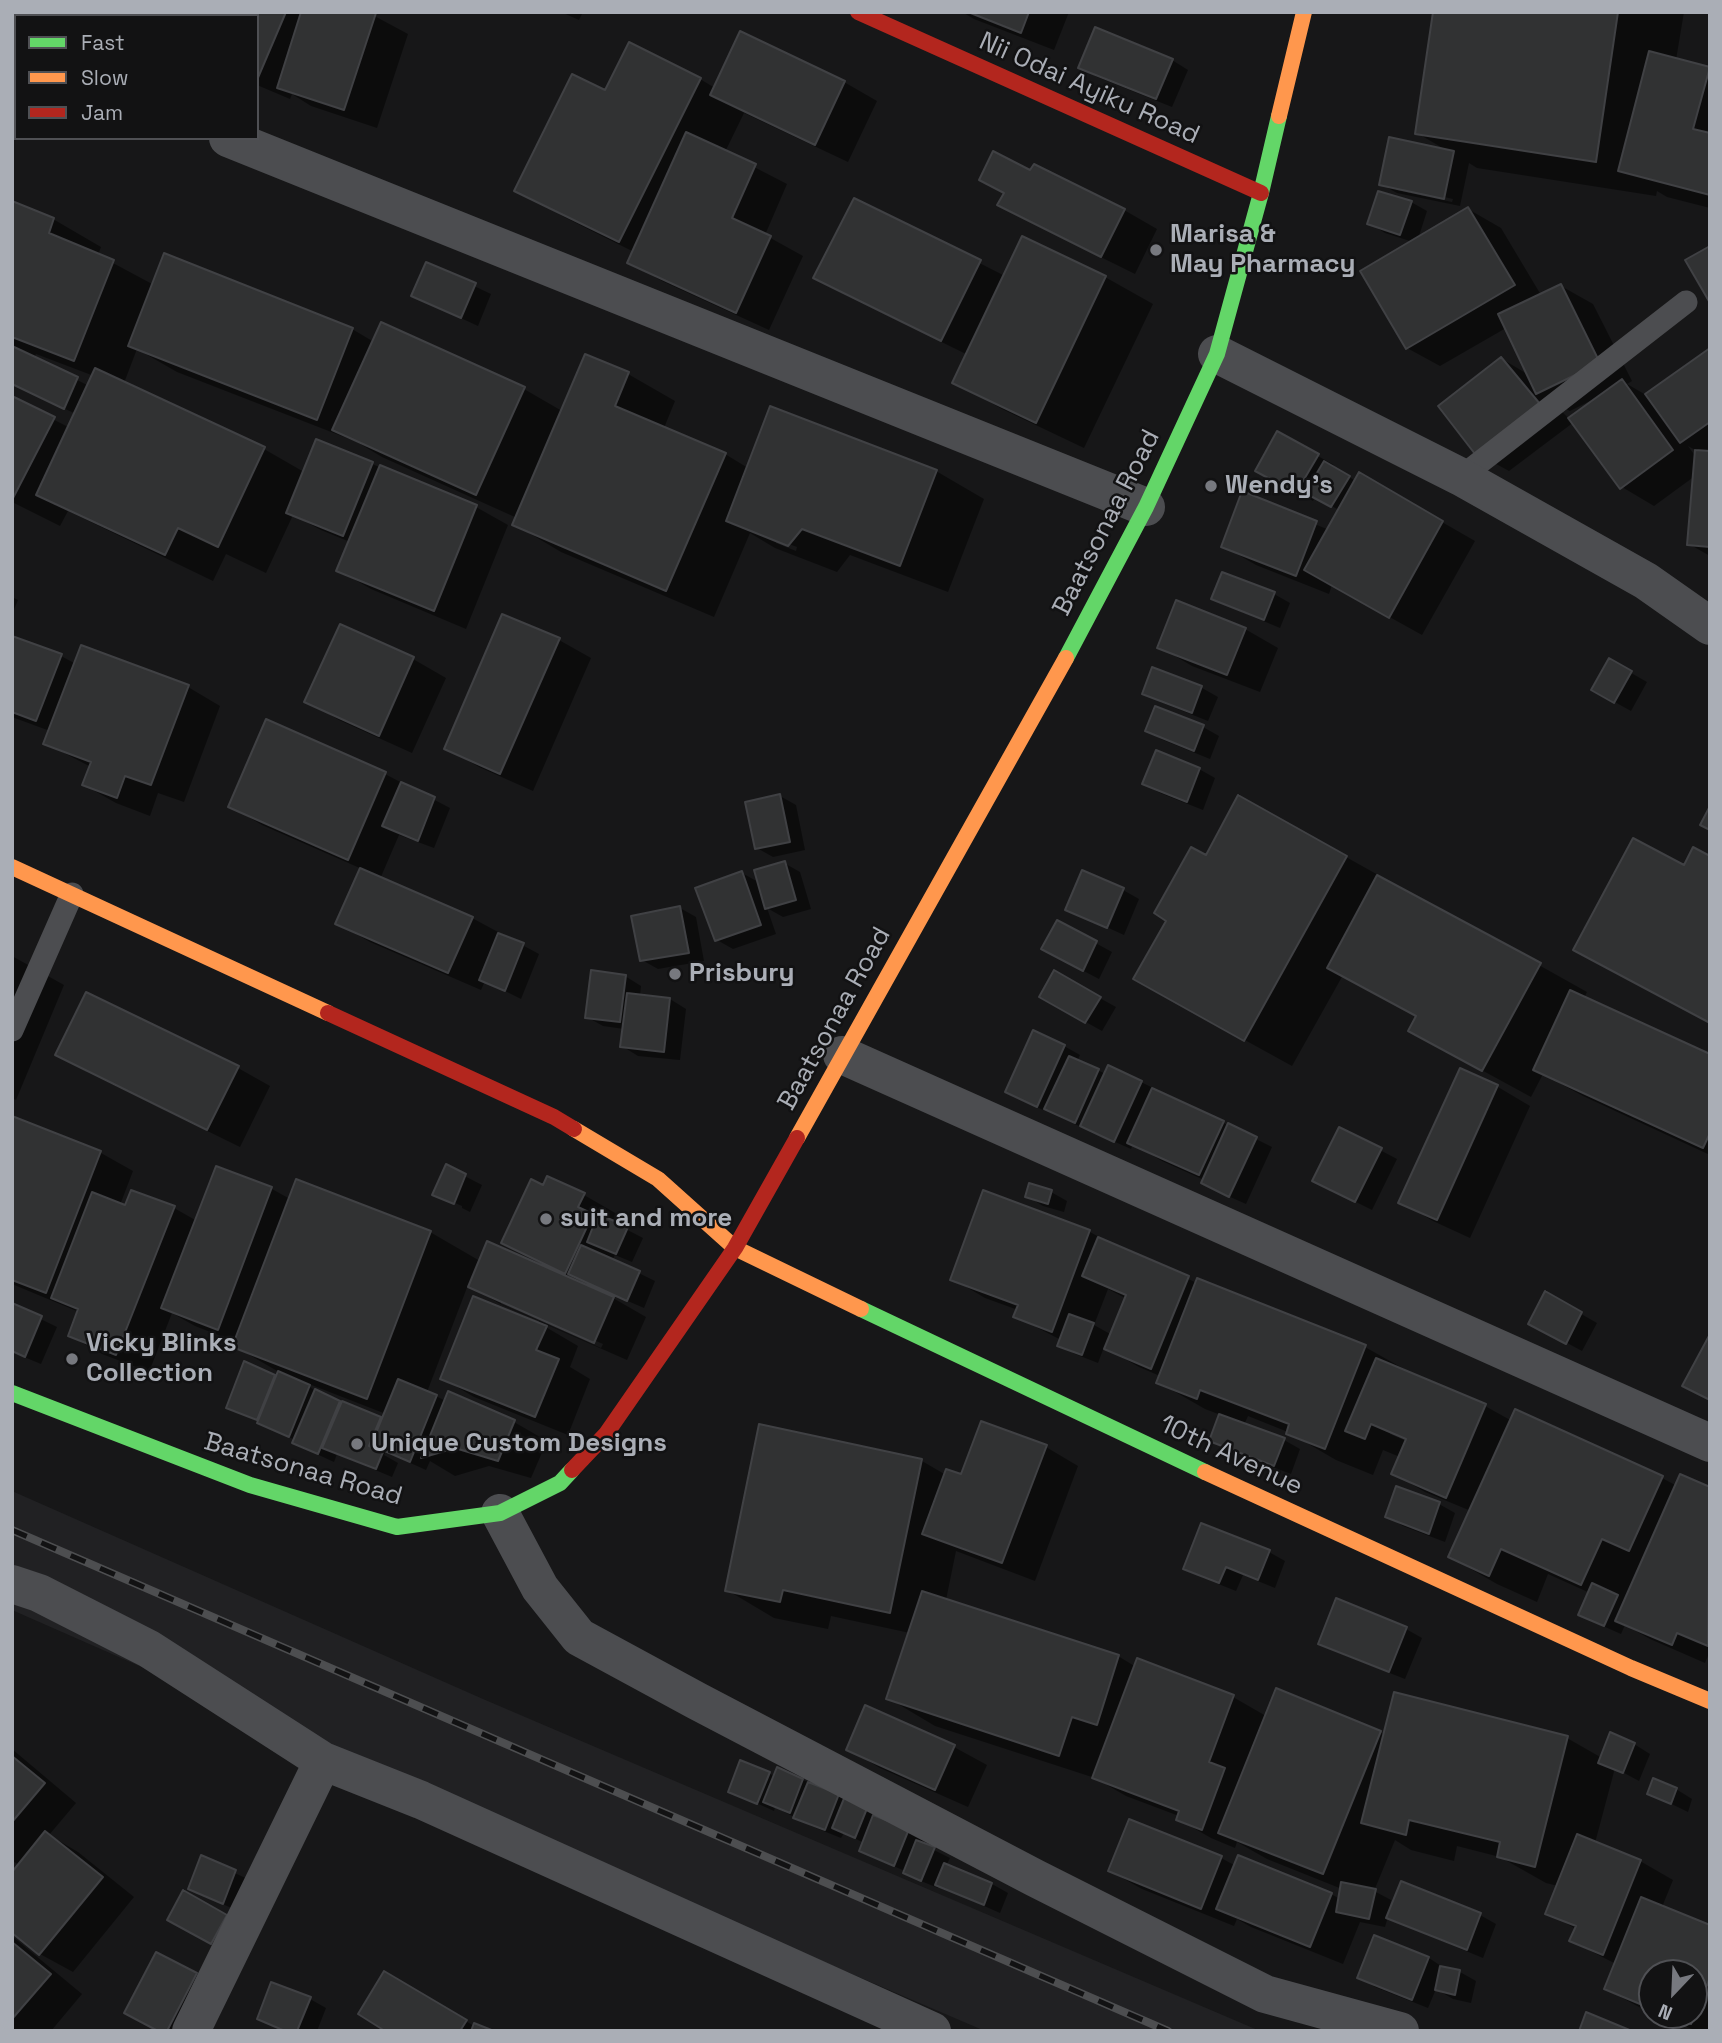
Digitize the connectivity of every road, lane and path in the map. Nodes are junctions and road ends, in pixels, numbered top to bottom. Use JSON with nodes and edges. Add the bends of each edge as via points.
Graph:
{"nodes":[{"id":1,"x":858,"y":12,"type":"edge"},
{"id":2,"x":1304,"y":12,"type":"edge"},
{"id":3,"x":233,"y":140,"type":"edge"},
{"id":4,"x":1261,"y":193,"type":"junction"},
{"id":5,"x":1686,"y":302,"type":"dead end"},
{"id":6,"x":1217,"y":354,"type":"junction"},
{"id":7,"x":1461,"y":477,"type":"junction"},
{"id":8,"x":1146,"y":507,"type":"junction"},
{"id":9,"x":1710,"y":626,"type":"edge"},
{"id":10,"x":12,"y":867,"type":"edge"},
{"id":11,"x":72,"y":894,"type":"junction"},
{"id":12,"x":12,"y":1030,"type":"edge"},
{"id":13,"x":842,"y":1055,"type":"junction"},
{"id":14,"x":735,"y":1248,"type":"junction"},
{"id":15,"x":12,"y":1393,"type":"edge"},
{"id":16,"x":1710,"y":1443,"type":"edge"},
{"id":17,"x":500,"y":1513,"type":"junction"},
{"id":18,"x":12,"y":1584,"type":"edge"},
{"id":19,"x":1710,"y":1701,"type":"edge"},
{"id":20,"x":323,"y":1760,"type":"junction"},
{"id":21,"x":191,"y":2031,"type":"edge"},
{"id":22,"x":932,"y":2031,"type":"edge"},
{"id":23,"x":1401,"y":2031,"type":"edge"}],
"edges":[{"from":1,"to":4,"type":"street","name":"Nii Odai Ayiku Road"},
{"from":2,"to":4,"type":"street","name":"Baatsonaa Road"},
{"from":3,"to":8,"type":"street"},
{"from":4,"to":6,"type":"street","name":"Baatsonaa Road"},
{"from":5,"to":7,"type":"lane"},
{"from":6,"to":7,"type":"street"},
{"from":6,"to":8,"type":"street","name":"Baatsonaa Road"},
{"from":7,"to":9,"type":"street","via":[[1646,582]]},
{"from":8,"to":13,"type":"street","name":"Baatsonaa Road","via":[[1041,705]]},
{"from":10,"to":11,"type":"street","name":"10th Avenue"},
{"from":11,"to":12,"type":"lane"},
{"from":11,"to":14,"type":"street","name":"10th Avenue","via":[[554,1117],[658,1180]]},
{"from":13,"to":14,"type":"street","name":"Baatsonaa Road"},
{"from":13,"to":16,"type":"street"},
{"from":14,"to":17,"type":"street","name":"Baatsonaa Road","via":[[606,1434],[560,1483]]},
{"from":14,"to":19,"type":"street","name":"10th Avenue","via":[[1125,1435]]},
{"from":15,"to":17,"type":"street","name":"Baatsonaa Road","via":[[250,1485],[397,1527]]},
{"from":17,"to":23,"type":"street","via":[[540,1588],[579,1637],[1265,1994]]},
{"from":18,"to":20,"type":"street","via":[[149,1649]]},
{"from":20,"to":21,"type":"street"},
{"from":20,"to":22,"type":"street"}]}
